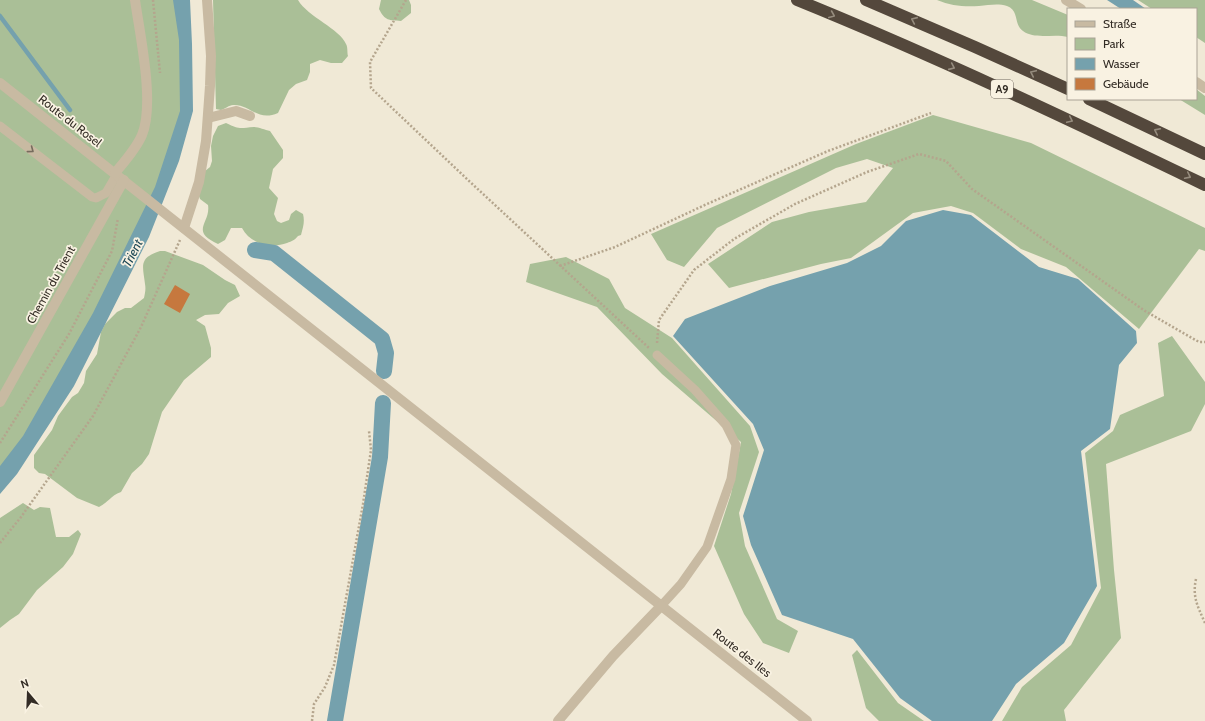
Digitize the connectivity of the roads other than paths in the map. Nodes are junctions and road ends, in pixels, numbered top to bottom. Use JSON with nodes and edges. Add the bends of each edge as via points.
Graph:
{"nodes":[{"id":1,"x":136,"y":0,"type":"edge"},
{"id":2,"x":207,"y":0,"type":"edge"},
{"id":3,"x":796,"y":0,"type":"edge"},
{"id":4,"x":866,"y":0,"type":"edge"},
{"id":5,"x":1066,"y":0,"type":"edge"},
{"id":6,"x":1079,"y":8,"type":"edge"},
{"id":7,"x":0,"y":83,"type":"edge"},
{"id":8,"x":1067,"y":89,"type":"edge"},
{"id":9,"x":1091,"y":100,"type":"edge"},
{"id":10,"x":250,"y":116,"type":"dead end"},
{"id":11,"x":208,"y":118,"type":"junction"},
{"id":12,"x":0,"y":126,"type":"edge"},
{"id":13,"x":1205,"y":154,"type":"edge"},
{"id":14,"x":119,"y":176,"type":"junction"},
{"id":15,"x":1205,"y":185,"type":"edge"},
{"id":16,"x":184,"y":228,"type":"junction"},
{"id":17,"x":656,"y":355,"type":"road end"},
{"id":18,"x":0,"y":402,"type":"edge"},
{"id":19,"x":661,"y":606,"type":"junction"},
{"id":20,"x":558,"y":721,"type":"edge"},
{"id":21,"x":807,"y":721,"type":"edge"}],
"edges":[{"from":1,"to":14,"type":"street","name":"Chemin du Trient","via":[[146,86],[146,118],[141,135]]},
{"from":2,"to":11,"type":"street","via":[[211,56]]},
{"from":3,"to":15,"type":"highway","number":"A9","one_way":true,"via":[[1056,113]]},
{"from":8,"to":4,"type":"highway","number":"A9","one_way":true},
{"from":5,"to":6,"type":"street"},
{"from":7,"to":14,"type":"street","name":"Route du Rosel"},
{"from":13,"to":9,"type":"highway","one_way":true},
{"from":10,"to":11,"type":"street","via":[[236,111]]},
{"from":11,"to":16,"type":"street","via":[[202,166]]},
{"from":12,"to":14,"type":"lane","one_way":true,"via":[[92,197],[96,198],[106,193]]},
{"from":14,"to":16,"type":"street","name":"Route du Rosel"},
{"from":14,"to":18,"type":"street","name":"Chemin du Trient"},
{"from":16,"to":19,"type":"street","name":"Route des Iles"},
{"from":17,"to":19,"type":"lane","via":[[695,390],[726,425],[736,445],[731,479],[707,547],[682,584]]},
{"from":19,"to":20,"type":"street","via":[[613,656]]},
{"from":19,"to":21,"type":"street","name":"Route des Iles"}]}
